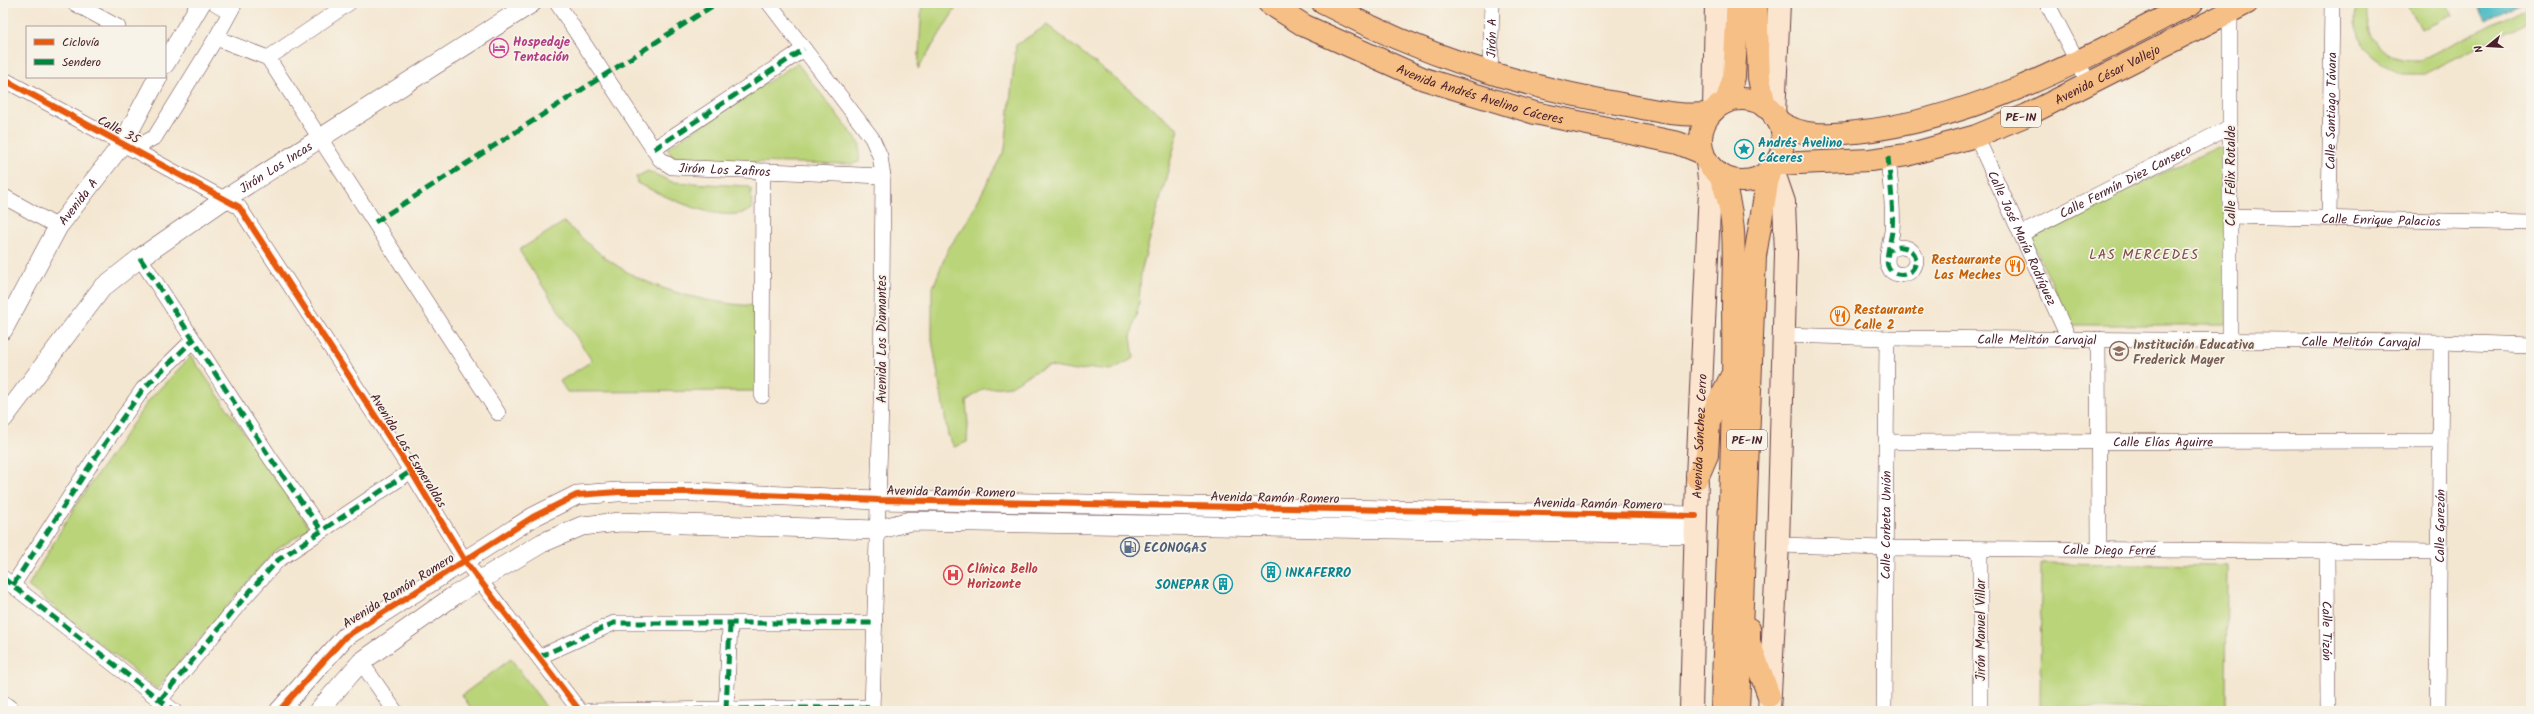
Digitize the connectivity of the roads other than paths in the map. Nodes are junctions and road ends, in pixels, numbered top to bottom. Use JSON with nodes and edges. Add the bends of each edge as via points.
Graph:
{"nodes":[{"id":1,"x":201,"y":3,"type":"edge"},
{"id":2,"x":215,"y":3,"type":"edge"},
{"id":3,"x":349,"y":3,"type":"edge"},
{"id":4,"x":532,"y":3,"type":"edge"},
{"id":5,"x":557,"y":3,"type":"edge"},
{"id":6,"x":769,"y":3,"type":"edge"},
{"id":7,"x":1269,"y":3,"type":"edge"},
{"id":8,"x":1323,"y":3,"type":"edge"},
{"id":9,"x":1492,"y":3,"type":"edge"},
{"id":10,"x":1716,"y":3,"type":"edge"},
{"id":11,"x":1738,"y":3,"type":"edge"},
{"id":12,"x":1756,"y":3,"type":"edge"},
{"id":13,"x":1779,"y":3,"type":"edge"},
{"id":14,"x":2047,"y":3,"type":"edge"},
{"id":15,"x":2192,"y":3,"type":"edge"},
{"id":16,"x":2332,"y":3,"type":"edge"},
{"id":17,"x":78,"y":4,"type":"edge"},
{"id":18,"x":232,"y":8,"type":"edge"},
{"id":19,"x":2239,"y":8,"type":"edge"},
{"id":20,"x":116,"y":26,"type":"edge"},
{"id":21,"x":216,"y":38,"type":"junction"},
{"id":22,"x":804,"y":49,"type":"junction"},
{"id":23,"x":167,"y":57,"type":"edge"},
{"id":24,"x":268,"y":58,"type":"junction"},
{"id":25,"x":2077,"y":62,"type":"junction"},
{"id":26,"x":1490,"y":74,"type":"junction"},
{"id":27,"x":158,"y":78,"type":"edge"},
{"id":28,"x":3,"y":80,"type":"edge"},
{"id":29,"x":2089,"y":84,"type":"junction"},
{"id":30,"x":1592,"y":99,"type":"junction"},
{"id":31,"x":1717,"y":108,"type":"junction"},
{"id":32,"x":1772,"y":115,"type":"junction"},
{"id":33,"x":1587,"y":124,"type":"junction"},
{"id":34,"x":2230,"y":127,"type":"junction"},
{"id":35,"x":1976,"y":136,"type":"junction"},
{"id":36,"x":322,"y":139,"type":"junction"},
{"id":37,"x":128,"y":146,"type":"junction"},
{"id":38,"x":654,"y":149,"type":"junction"},
{"id":39,"x":1888,"y":158,"type":"junction"},
{"id":40,"x":1710,"y":163,"type":"junction"},
{"id":41,"x":1772,"y":167,"type":"junction"},
{"id":42,"x":763,"y":172,"type":"junction"},
{"id":43,"x":883,"y":176,"type":"junction"},
{"id":44,"x":3,"y":196,"type":"edge"},
{"id":45,"x":225,"y":199,"type":"junction"},
{"id":46,"x":2230,"y":216,"type":"junction"},
{"id":47,"x":2329,"y":218,"type":"junction"},
{"id":48,"x":2531,"y":222,"type":"edge"},
{"id":49,"x":58,"y":227,"type":"junction"},
{"id":50,"x":2021,"y":234,"type":"junction"},
{"id":51,"x":1890,"y":250,"type":"dead end"},
{"id":52,"x":140,"y":258,"type":"junction"},
{"id":53,"x":3,"y":330,"type":"edge"},
{"id":54,"x":1783,"y":335,"type":"junction"},
{"id":55,"x":1887,"y":338,"type":"junction"},
{"id":56,"x":2070,"y":339,"type":"junction"},
{"id":57,"x":2098,"y":339,"type":"junction"},
{"id":58,"x":193,"y":340,"type":"junction"},
{"id":59,"x":2230,"y":340,"type":"junction"},
{"id":60,"x":2441,"y":342,"type":"junction"},
{"id":61,"x":2531,"y":345,"type":"edge"},
{"id":62,"x":1733,"y":373,"type":"junction"},
{"id":63,"x":762,"y":396,"type":"dead end"},
{"id":64,"x":498,"y":414,"type":"dead end"},
{"id":65,"x":3,"y":419,"type":"edge"},
{"id":66,"x":2440,"y":441,"type":"junction"},
{"id":67,"x":1886,"y":442,"type":"junction"},
{"id":68,"x":2098,"y":442,"type":"junction"},
{"id":69,"x":411,"y":471,"type":"junction"},
{"id":70,"x":1697,"y":478,"type":"junction"},
{"id":71,"x":878,"y":500,"type":"junction"},
{"id":72,"x":1112,"y":505,"type":"junction"},
{"id":73,"x":1146,"y":506,"type":"junction"},
{"id":74,"x":1111,"y":524,"type":"junction"},
{"id":75,"x":1147,"y":525,"type":"junction"},
{"id":76,"x":1695,"y":525,"type":"junction"},
{"id":77,"x":877,"y":530,"type":"junction"},
{"id":78,"x":322,"y":531,"type":"junction"},
{"id":79,"x":1778,"y":545,"type":"junction"},
{"id":80,"x":1886,"y":548,"type":"junction"},
{"id":81,"x":1980,"y":549,"type":"junction"},
{"id":82,"x":2099,"y":550,"type":"junction"},
{"id":83,"x":2327,"y":551,"type":"junction"},
{"id":84,"x":2439,"y":552,"type":"junction"},
{"id":85,"x":465,"y":561,"type":"junction"},
{"id":86,"x":481,"y":580,"type":"junction"},
{"id":87,"x":8,"y":582,"type":"edge"},
{"id":88,"x":1741,"y":588,"type":"junction"},
{"id":89,"x":875,"y":624,"type":"junction"},
{"id":90,"x":730,"y":625,"type":"junction"},
{"id":91,"x":540,"y":657,"type":"junction"},
{"id":92,"x":361,"y":662,"type":"junction"},
{"id":93,"x":160,"y":700,"type":"junction"},
{"id":94,"x":1769,"y":703,"type":"edge"},
{"id":95,"x":3,"y":705,"type":"edge"},
{"id":96,"x":726,"y":709,"type":"junction"},
{"id":97,"x":873,"y":710,"type":"edge"},
{"id":98,"x":11,"y":711,"type":"edge"},
{"id":99,"x":174,"y":711,"type":"edge"},
{"id":100,"x":279,"y":711,"type":"edge"},
{"id":101,"x":318,"y":711,"type":"edge"},
{"id":102,"x":395,"y":711,"type":"edge"},
{"id":103,"x":580,"y":711,"type":"edge"},
{"id":104,"x":589,"y":711,"type":"edge"},
{"id":105,"x":1691,"y":711,"type":"edge"},
{"id":106,"x":1722,"y":711,"type":"edge"},
{"id":107,"x":1738,"y":711,"type":"edge"},
{"id":108,"x":1884,"y":711,"type":"edge"},
{"id":109,"x":1980,"y":711,"type":"edge"},
{"id":110,"x":2328,"y":711,"type":"edge"},
{"id":111,"x":2438,"y":711,"type":"edge"}],
"edges":[{"from":1,"to":23,"type":"street"},
{"from":2,"to":18,"type":"street"},
{"from":3,"to":24,"type":"street"},
{"from":4,"to":36,"type":"street","name":"Jirón Los Incas"},
{"from":5,"to":38,"type":"street","name":"Jirón Los Zafiros"},
{"from":6,"to":22,"type":"street","name":"Avenida Los Diamantes"},
{"from":7,"to":33,"type":"main road","name":"Avenida Andrés Avelino Cáceres","via":[[1305,26],[1424,79],[1535,114]]},
{"from":8,"to":26,"type":"main road","name":"Avenida Andrés Avelino Cáceres","via":[[1435,56]]},
{"from":9,"to":26,"type":"street","name":"Jirón A"},
{"from":10,"to":31,"type":"main road"},
{"from":11,"to":31,"type":"main road","via":[[1734,77]]},
{"from":12,"to":32,"type":"main road","via":[[1759,78]]},
{"from":13,"to":32,"type":"main road"},
{"from":14,"to":25,"type":"street"},
{"from":15,"to":25,"type":"main road","name":"Avenida César Vallejo","number":"PE-1N"},
{"from":16,"to":47,"type":"street","name":"Calle Santiago Távara"},
{"from":17,"to":20,"type":"street"},
{"from":18,"to":21,"type":"street"},
{"from":19,"to":29,"type":"main road","name":"Avenida César Vallejo","number":"PE-1N"},
{"from":19,"to":34,"type":"street","name":"Calle Félix Rotalde"},
{"from":21,"to":24,"type":"street"},
{"from":21,"to":37,"type":"street","via":[[154,137]]},
{"from":22,"to":38,"type":"street"},
{"from":22,"to":43,"type":"street","name":"Avenida Los Diamantes","via":[[872,138],[880,156]]},
{"from":24,"to":36,"type":"street"},
{"from":25,"to":29,"type":"street"},
{"from":25,"to":32,"type":"main road","name":"Avenida César Vallejo","number":"PE-1N","via":[[1972,106],[1902,126],[1837,134],[1804,134],[1790,130]]},
{"from":26,"to":30,"type":"main road","name":"Avenida Andrés Avelino Cáceres"},
{"from":27,"to":37,"type":"street","name":"Avenida A"},
{"from":28,"to":37,"type":"street","name":"Calle 35"},
{"from":29,"to":35,"type":"main road","name":"Avenida César Vallejo","number":"PE-1N","via":[[2027,115]]},
{"from":30,"to":31,"type":"main road","name":"Avenida Andrés Avelino Cáceres","via":[[1681,115]]},
{"from":30,"to":33,"type":"main road"},
{"from":31,"to":32,"type":"main road","number":"PE-1N","via":[[1746,99]]},
{"from":31,"to":40,"type":"main road","number":"PE-1N","via":[[1702,132]]},
{"from":32,"to":41,"type":"main road","number":"PE-1N","via":[[1782,140],[1780,153]]},
{"from":33,"to":40,"type":"main road","name":"Avenida Andrés Avelino Cáceres","via":[[1678,143]]},
{"from":34,"to":46,"type":"street","name":"Calle Félix Rotalde"},
{"from":34,"to":50,"type":"street","name":"Calle Fermín Diez Canseco"},
{"from":35,"to":39,"type":"main road","name":"Avenida César Vallejo","number":"PE-1N"},
{"from":35,"to":50,"type":"street","name":"Calle José María Rodríguez"},
{"from":36,"to":45,"type":"street","name":"Jirón Los Incas"},
{"from":36,"to":64,"type":"street"},
{"from":37,"to":45,"type":"street","name":"Calle 35"},
{"from":37,"to":49,"type":"street","name":"Avenida A"},
{"from":38,"to":42,"type":"street","name":"Jirón Los Zafiros","via":[[660,159],[672,167]]},
{"from":39,"to":41,"type":"main road","name":"Avenida César Vallejo","number":"PE-1N"},
{"from":39,"to":51,"type":"street","via":[[1893,221]]},
{"from":40,"to":41,"type":"main road","number":"PE-1N","via":[[1733,180],[1748,181]]},
{"from":40,"to":62,"type":"main road","number":"PE-1N","via":[[1726,189],[1731,217]]},
{"from":40,"to":70,"type":"main road","name":"Avenida Sánchez Cerro"},
{"from":41,"to":54,"type":"main road","via":[[1784,202],[1786,254]]},
{"from":41,"to":88,"type":"main road","number":"PE-1N","via":[[1755,256]]},
{"from":42,"to":43,"type":"street","name":"Jirón Los Zafiros"},
{"from":42,"to":63,"type":"street"},
{"from":43,"to":71,"type":"street","name":"Avenida Los Diamantes"},
{"from":44,"to":49,"type":"street"},
{"from":45,"to":52,"type":"street","name":"Jirón Los Incas"},
{"from":45,"to":69,"type":"street","name":"Avenida Las Esmeraldas","via":[[239,207]]},
{"from":46,"to":47,"type":"street","name":"Calle Enrique Palacios"},
{"from":46,"to":59,"type":"street","name":"Calle Félix Rotalde"},
{"from":47,"to":48,"type":"street","name":"Calle Enrique Palacios"},
{"from":49,"to":53,"type":"street","name":"Avenida A"},
{"from":50,"to":56,"type":"street","name":"Calle José María Rodríguez"},
{"from":52,"to":58,"type":"street"},
{"from":52,"to":65,"type":"street","name":"Jirón Los Incas","via":[[102,288]]},
{"from":54,"to":55,"type":"street","name":"Calle Melitón Carvajal"},
{"from":54,"to":79,"type":"main road"},
{"from":55,"to":56,"type":"street","name":"Calle Melitón Carvajal"},
{"from":55,"to":67,"type":"street","name":"Calle Corbeta Unión"},
{"from":56,"to":57,"type":"street","name":"Calle Melitón Carvajal"},
{"from":57,"to":59,"type":"street","name":"Calle Melitón Carvajal"},
{"from":57,"to":68,"type":"street"},
{"from":58,"to":78,"type":"street"},
{"from":58,"to":87,"type":"street","via":[[143,390]]},
{"from":59,"to":60,"type":"street","name":"Calle Melitón Carvajal"},
{"from":60,"to":61,"type":"street","name":"Calle Melitón Carvajal"},
{"from":60,"to":66,"type":"street","name":"Calle Garezón"},
{"from":62,"to":70,"type":"main road","via":[[1708,421],[1707,455]]},
{"from":62,"to":106,"type":"main road","number":"PE-1N"},
{"from":66,"to":68,"type":"street","name":"Calle Elías Aguirre"},
{"from":66,"to":84,"type":"street","name":"Calle Garezón"},
{"from":67,"to":68,"type":"street","name":"Calle Elías Aguirre"},
{"from":67,"to":80,"type":"street","name":"Calle Corbeta Unión"},
{"from":68,"to":82,"type":"street"},
{"from":69,"to":78,"type":"street"},
{"from":69,"to":85,"type":"street","name":"Avenida Las Esmeraldas"},
{"from":70,"to":76,"type":"main road","name":"Avenida Sánchez Cerro"},
{"from":71,"to":72,"type":"street","name":"Avenida Ramón Romero"},
{"from":71,"to":77,"type":"street","name":"Avenida Los Diamantes"},
{"from":71,"to":85,"type":"street","name":"Avenida Ramón Romero","via":[[694,492],[577,495],[533,517]]},
{"from":72,"to":73,"type":"street","name":"Avenida Ramón Romero"},
{"from":72,"to":74,"type":"street"},
{"from":73,"to":75,"type":"street"},
{"from":73,"to":76,"type":"street","name":"Avenida Ramón Romero"},
{"from":74,"to":75,"type":"street"},
{"from":74,"to":77,"type":"street","via":[[910,521]]},
{"from":75,"to":76,"type":"street"},
{"from":76,"to":105,"type":"main road","name":"Avenida Sánchez Cerro"},
{"from":77,"to":86,"type":"street","via":[[620,522],[582,526],[542,543]]},
{"from":77,"to":89,"type":"street","name":"Avenida Los Diamantes"},
{"from":78,"to":93,"type":"street","via":[[278,560]]},
{"from":79,"to":80,"type":"street","name":"Calle Diego Ferré"},
{"from":79,"to":94,"type":"main road"},
{"from":80,"to":81,"type":"street","name":"Calle Diego Ferré"},
{"from":80,"to":108,"type":"street","name":"Calle Corbeta Unión"},
{"from":81,"to":82,"type":"street","name":"Calle Diego Ferré"},
{"from":81,"to":109,"type":"street","name":"Jirón Manuel Villar"},
{"from":82,"to":83,"type":"street","name":"Calle Diego Ferré"},
{"from":83,"to":84,"type":"street","name":"Calle Diego Ferré"},
{"from":83,"to":110,"type":"street","name":"Calle Tizón"},
{"from":84,"to":111,"type":"street","name":"Calle Garezón"},
{"from":85,"to":86,"type":"street","name":"Avenida Las Esmeraldas"},
{"from":85,"to":100,"type":"street","name":"Avenida Ramón Romero","via":[[345,637]]},
{"from":86,"to":91,"type":"street","name":"Avenida Las Esmeraldas"},
{"from":86,"to":92,"type":"street","via":[[455,595]]},
{"from":87,"to":93,"type":"street"},
{"from":88,"to":94,"type":"main road","via":[[1748,605],[1749,642]]},
{"from":88,"to":107,"type":"main road","number":"PE-1N"},
{"from":89,"to":90,"type":"street"},
{"from":89,"to":97,"type":"street","name":"Avenida Los Diamantes"},
{"from":90,"to":91,"type":"street","via":[[614,623]]},
{"from":90,"to":96,"type":"street"},
{"from":91,"to":103,"type":"street","name":"Avenida Las Esmeraldas"},
{"from":92,"to":101,"type":"street"},
{"from":92,"to":102,"type":"street"},
{"from":93,"to":99,"type":"street"},
{"from":95,"to":98,"type":"street"},
{"from":96,"to":97,"type":"street"},
{"from":96,"to":104,"type":"street"}]}
